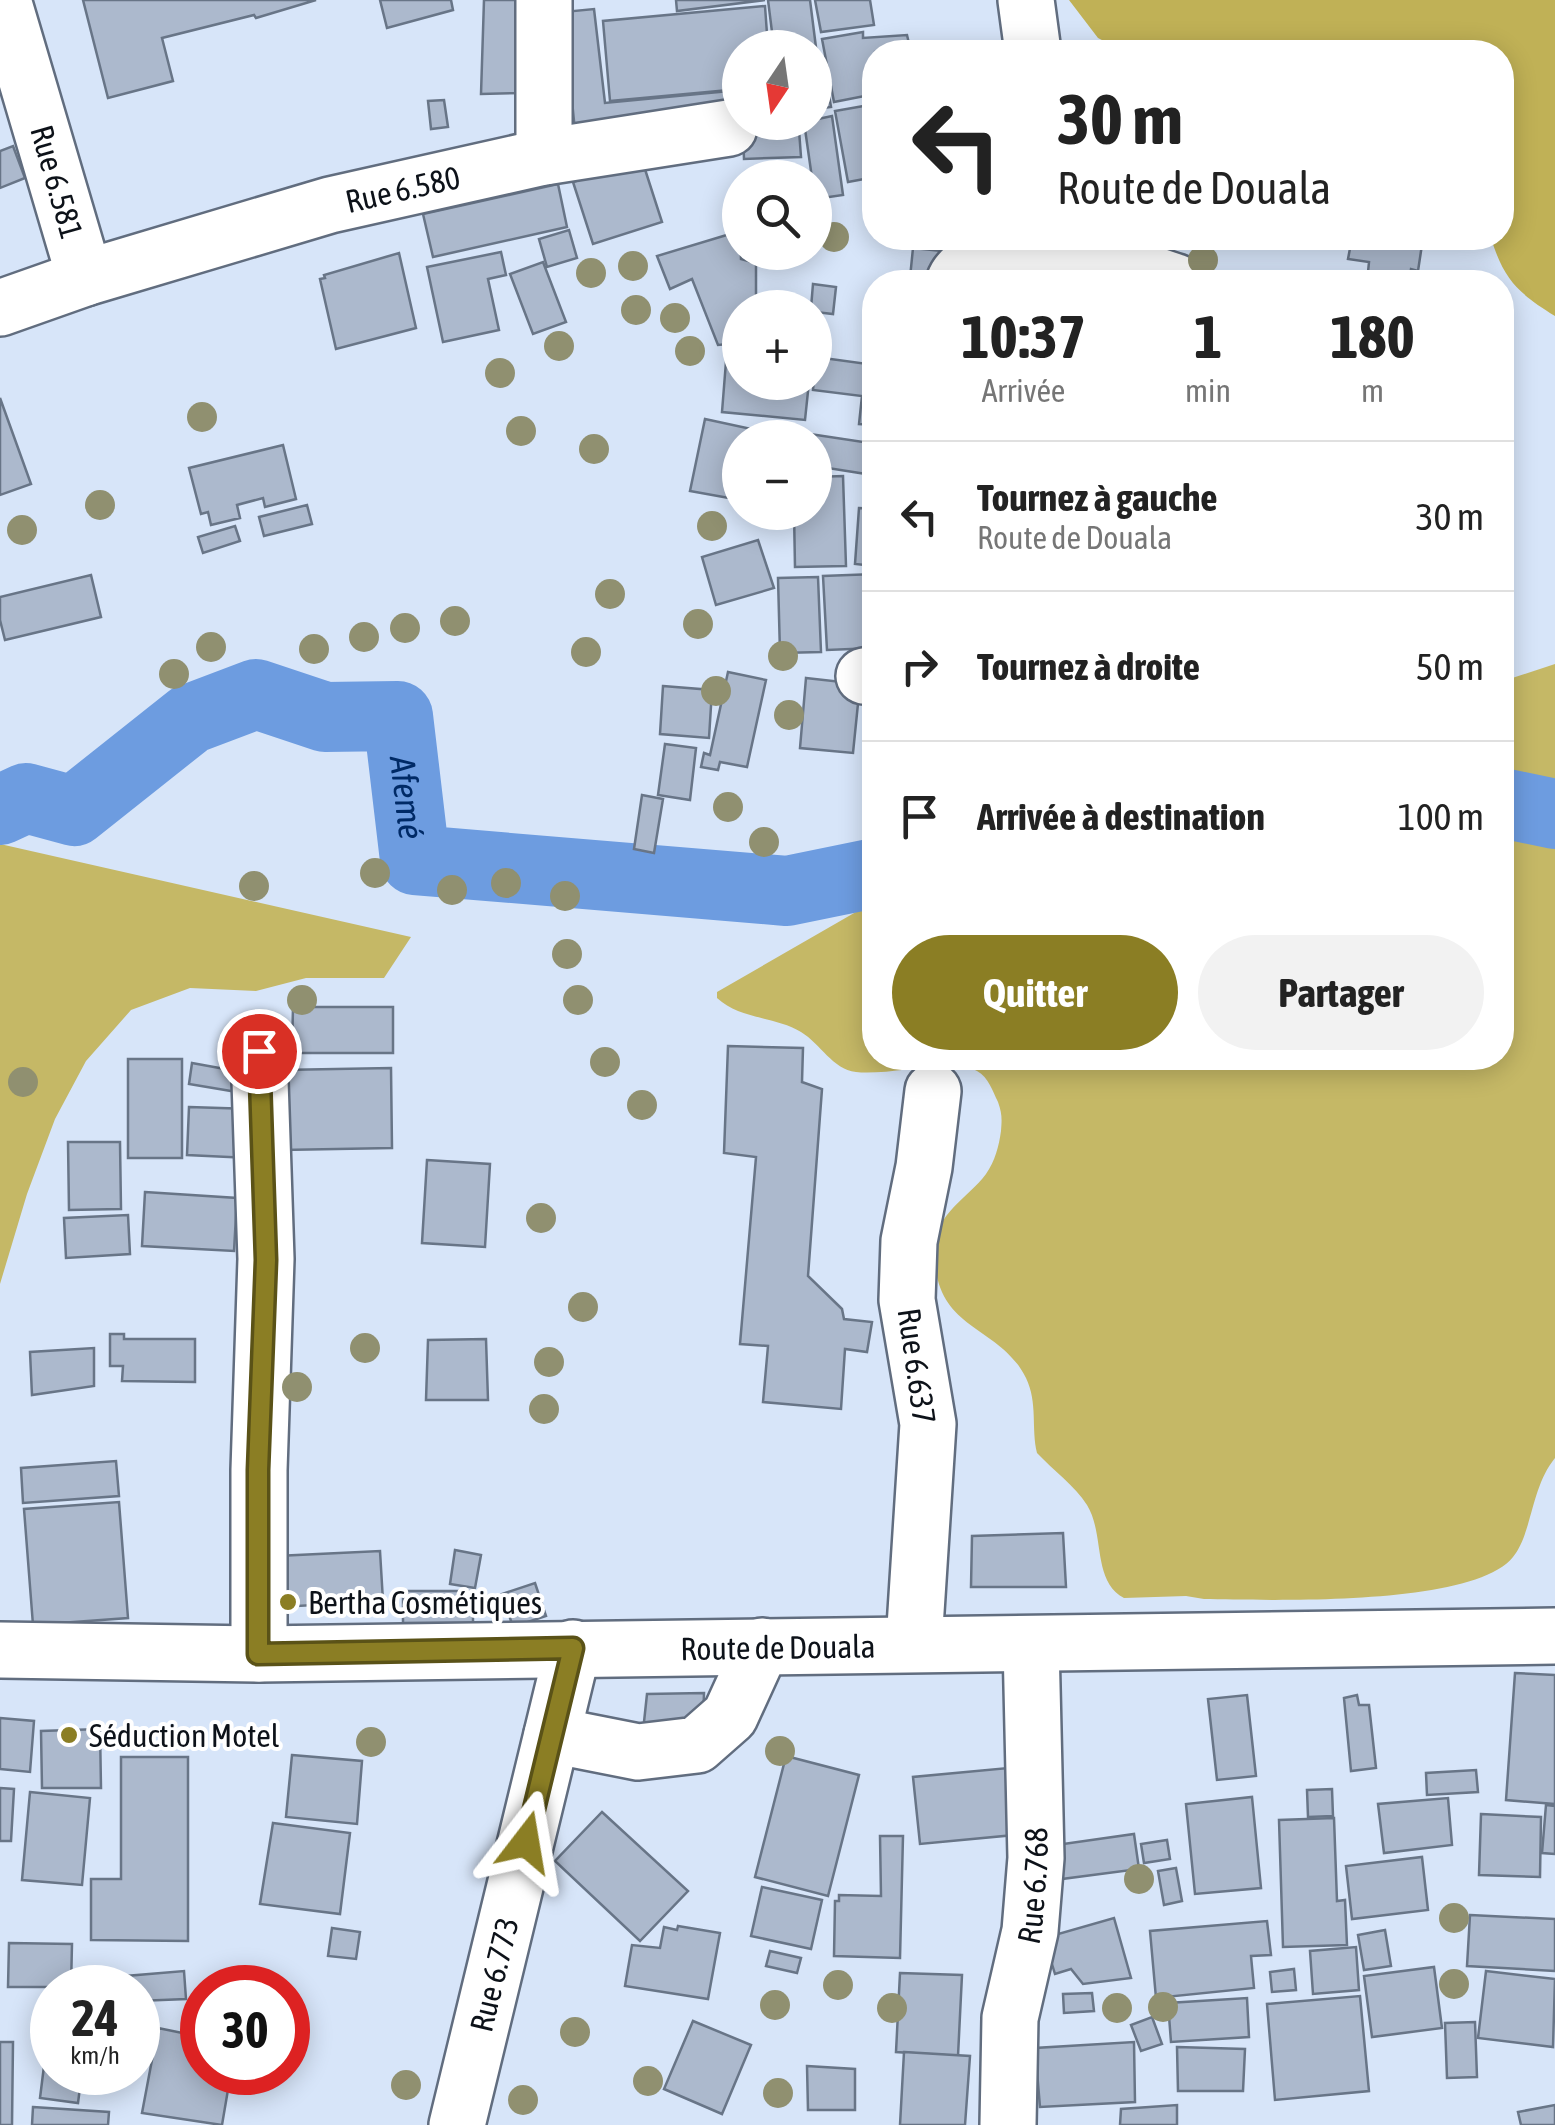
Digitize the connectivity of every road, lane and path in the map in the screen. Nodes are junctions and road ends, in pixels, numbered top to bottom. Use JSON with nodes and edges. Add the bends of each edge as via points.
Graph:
{"nodes":[{"id":1,"x":3,"y":0,"type":"edge"},
{"id":2,"x":544,"y":0,"type":"edge"},
{"id":3,"x":1026,"y":0,"type":"edge"},
{"id":4,"x":1031,"y":40,"type":"edge"},
{"id":5,"x":722,"y":129,"type":"edge"},
{"id":6,"x":544,"y":157,"type":"junction"},
{"id":7,"x":1024,"y":250,"type":"edge"},
{"id":8,"x":1085,"y":250,"type":"edge"},
{"id":9,"x":962,"y":270,"type":"edge"},
{"id":10,"x":1142,"y":270,"type":"edge"},
{"id":11,"x":85,"y":278,"type":"junction"},
{"id":12,"x":0,"y":308,"type":"edge"},
{"id":13,"x":259,"y":1051,"type":"dead end"},
{"id":14,"x":933,"y":1090,"type":"dead end"},
{"id":15,"x":1555,"y":1636,"type":"edge"},
{"id":16,"x":914,"y":1643,"type":"junction"},
{"id":17,"x":1031,"y":1644,"type":"junction"},
{"id":18,"x":762,"y":1646,"type":"junction"},
{"id":19,"x":573,"y":1648,"type":"junction"},
{"id":20,"x":0,"y":1650,"type":"edge"},
{"id":21,"x":258,"y":1654,"type":"junction"},
{"id":22,"x":552,"y":1735,"type":"junction"},
{"id":23,"x":457,"y":2125,"type":"edge"},
{"id":24,"x":1008,"y":2125,"type":"edge"}],
"edges":[{"from":1,"to":11,"type":"main road","name":"Rue 6.581"},
{"from":2,"to":6,"type":"main road"},
{"from":3,"to":4,"type":"main road"},
{"from":5,"to":6,"type":"main road","name":"Rue 6.580"},
{"from":6,"to":11,"type":"main road","name":"Rue 6.580","via":[[330,205]]},
{"from":7,"to":9,"type":"main road","via":[[976,260]]},
{"from":8,"to":10,"type":"main road"},
{"from":11,"to":12,"type":"main road","name":"Rue 6.581"},
{"from":13,"to":21,"type":"main road","via":[[266,1260]]},
{"from":14,"to":16,"type":"main road","name":"Rue 6.637","via":[[909,1241],[907,1300],[928,1424]]},
{"from":15,"to":17,"type":"main road","name":"Route de Douala"},
{"from":16,"to":17,"type":"main road","name":"Route de Douala"},
{"from":16,"to":18,"type":"main road","name":"Route de Douala"},
{"from":17,"to":24,"type":"main road","name":"Rue 6.768","via":[[1036,1858],[1030,1932],[1010,2018]]},
{"from":18,"to":19,"type":"main road","name":"Route de Douala"},
{"from":18,"to":22,"type":"main road","via":[[730,1716],[698,1745],[638,1752]]},
{"from":19,"to":21,"type":"main road","name":"Route de Douala"},
{"from":19,"to":22,"type":"main road","name":"Rue 6.773"},
{"from":20,"to":21,"type":"main road","name":"Route de Douala"},
{"from":22,"to":23,"type":"main road","name":"Rue 6.773"}]}
